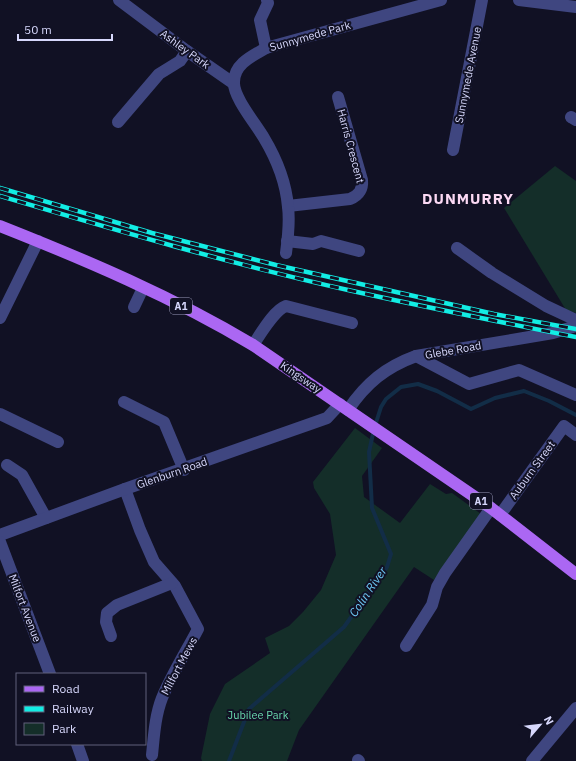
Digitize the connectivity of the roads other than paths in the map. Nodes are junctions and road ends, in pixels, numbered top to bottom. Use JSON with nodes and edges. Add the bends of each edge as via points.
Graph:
{"nodes":[{"id":1,"x":119,"y":0,"type":"edge"},
{"id":2,"x":267,"y":0,"type":"edge"},
{"id":3,"x":441,"y":0,"type":"edge"},
{"id":4,"x":482,"y":0,"type":"edge"},
{"id":5,"x":519,"y":0,"type":"edge"},
{"id":6,"x":576,"y":7,"type":"edge"},
{"id":7,"x":266,"y":48,"type":"junction"},
{"id":8,"x":187,"y":51,"type":"junction"},
{"id":9,"x":233,"y":83,"type":"junction"},
{"id":10,"x":338,"y":97,"type":"dead end"},
{"id":11,"x":118,"y":122,"type":"dead end"},
{"id":12,"x":453,"y":150,"type":"dead end"},
{"id":13,"x":288,"y":206,"type":"junction"},
{"id":14,"x":0,"y":226,"type":"edge"},
{"id":15,"x":38,"y":241,"type":"junction"},
{"id":16,"x":456,"y":248,"type":"dead end"},
{"id":17,"x":359,"y":251,"type":"dead end"},
{"id":18,"x":143,"y":288,"type":"junction"},
{"id":19,"x":134,"y":307,"type":"dead end"},
{"id":20,"x":0,"y":318,"type":"edge"},
{"id":21,"x":576,"y":320,"type":"edge"},
{"id":22,"x":352,"y":323,"type":"dead end"},
{"id":23,"x":576,"y":326,"type":"edge"},
{"id":24,"x":253,"y":345,"type":"junction"},
{"id":25,"x":416,"y":356,"type":"junction"},
{"id":26,"x":576,"y":395,"type":"edge"},
{"id":27,"x":124,"y":402,"type":"dead end"},
{"id":28,"x":344,"y":407,"type":"junction"},
{"id":29,"x":0,"y":414,"type":"edge"},
{"id":30,"x":576,"y":435,"type":"edge"},
{"id":31,"x":58,"y":442,"type":"dead end"},
{"id":32,"x":7,"y":465,"type":"dead end"},
{"id":33,"x":184,"y":470,"type":"junction"},
{"id":34,"x":125,"y":490,"type":"junction"},
{"id":35,"x":496,"y":511,"type":"junction"},
{"id":36,"x":46,"y":518,"type":"junction"},
{"id":37,"x":0,"y":535,"type":"edge"},
{"id":38,"x":0,"y":542,"type":"edge"},
{"id":39,"x":576,"y":574,"type":"edge"},
{"id":40,"x":172,"y":583,"type":"junction"},
{"id":41,"x":111,"y":636,"type":"dead end"},
{"id":42,"x":406,"y":646,"type":"dead end"},
{"id":43,"x":50,"y":673,"type":"edge"},
{"id":44,"x":576,"y":708,"type":"edge"},
{"id":45,"x":77,"y":745,"type":"edge"},
{"id":46,"x":152,"y":755,"type":"dead end"},
{"id":47,"x":83,"y":761,"type":"edge"},
{"id":48,"x":532,"y":761,"type":"edge"}],
"edges":[{"from":1,"to":8,"type":"street","name":"Ashley Park"},
{"from":2,"to":7,"type":"street","via":[[260,20]]},
{"from":3,"to":7,"type":"street","name":"Sunnymede Park"},
{"from":4,"to":12,"type":"street","name":"Sunnymede Avenue"},
{"from":5,"to":6,"type":"street"},
{"from":7,"to":9,"type":"street","name":"Sunnymede Park","via":[[241,64],[235,72]]},
{"from":8,"to":9,"type":"street","name":"Ashley Park"},
{"from":8,"to":11,"type":"street","via":[[180,61],[159,74]]},
{"from":9,"to":13,"type":"street","via":[[237,97],[276,161]]},
{"from":10,"to":13,"type":"street","name":"Harris Crescent","via":[[363,187],[356,197],[350,199]]},
{"from":13,"to":17,"type":"street","via":[[287,247],[321,241]]},
{"from":14,"to":15,"type":"main road","name":"Kingsway","number":"A1"},
{"from":15,"to":18,"type":"main road","name":"Kingsway","number":"A1"},
{"from":15,"to":20,"type":"street"},
{"from":16,"to":21,"type":"street","via":[[546,306]]},
{"from":18,"to":19,"type":"street"},
{"from":18,"to":24,"type":"main road","name":"Kingsway","number":"A1","via":[[219,325]]},
{"from":22,"to":24,"type":"street","via":[[286,306],[269,322]]},
{"from":23,"to":25,"type":"street","name":"Glebe Road","via":[[553,333]]},
{"from":24,"to":28,"type":"main road","name":"Kingsway","number":"A1"},
{"from":25,"to":26,"type":"street","via":[[469,384],[519,370]]},
{"from":25,"to":28,"type":"street","name":"Glebe Road","via":[[390,367]]},
{"from":27,"to":33,"type":"street","via":[[164,422]]},
{"from":28,"to":33,"type":"street","name":"Glenburn Road","via":[[327,418]]},
{"from":28,"to":35,"type":"main road","name":"Kingsway","number":"A1"},
{"from":29,"to":31,"type":"street"},
{"from":30,"to":35,"type":"street","name":"Auburn Street","via":[[564,426]]},
{"from":32,"to":36,"type":"street","via":[[22,475]]},
{"from":33,"to":34,"type":"street","name":"Glenburn Road"},
{"from":34,"to":36,"type":"street","name":"Glenburn Road"},
{"from":34,"to":40,"type":"street","name":"Milfort Mews","via":[[154,562]]},
{"from":35,"to":39,"type":"main road","name":"Kingsway","number":"A1"},
{"from":35,"to":42,"type":"street","name":"Auburn Street","via":[[445,573],[437,587],[432,605]]},
{"from":36,"to":37,"type":"street","name":"Glenburn Road"},
{"from":38,"to":43,"type":"street","name":"Milfort Avenue"},
{"from":40,"to":41,"type":"street","via":[[117,605],[107,613],[106,622]]},
{"from":40,"to":46,"type":"street","name":"Milfort Mews","via":[[198,629],[162,699],[154,730]]},
{"from":44,"to":48,"type":"street"},
{"from":45,"to":47,"type":"street"}]}
